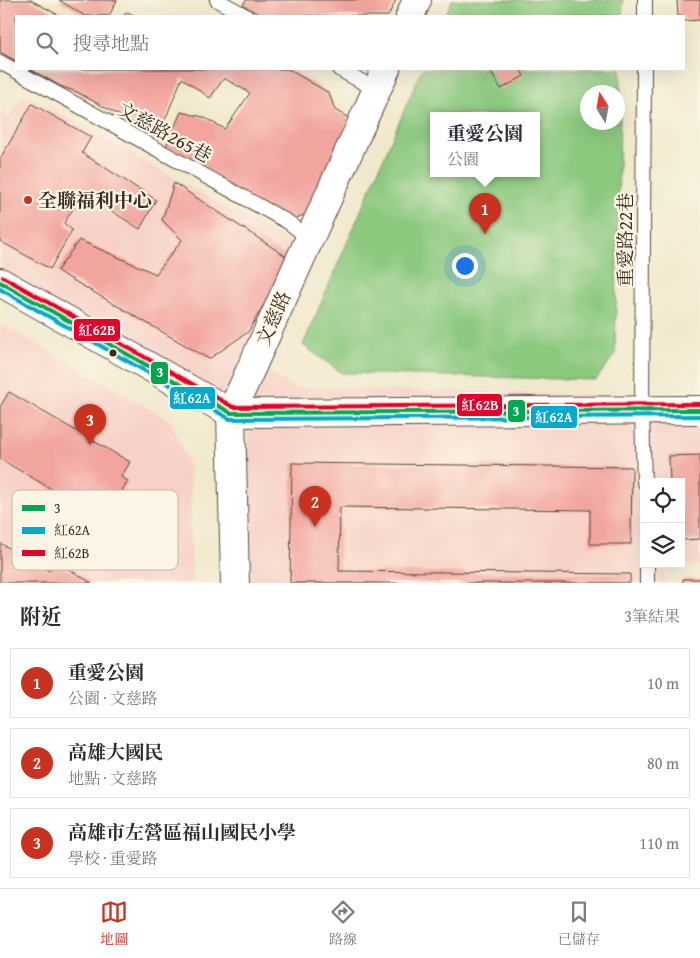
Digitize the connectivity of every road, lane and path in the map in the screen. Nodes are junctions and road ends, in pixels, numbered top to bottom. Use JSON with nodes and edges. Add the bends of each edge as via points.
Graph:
{"nodes":[{"id":1,"x":218,"y":0,"type":"edge"},
{"id":2,"x":417,"y":0,"type":"edge"},
{"id":3,"x":645,"y":0,"type":"edge"},
{"id":4,"x":244,"y":15,"type":"edge"},
{"id":5,"x":410,"y":15,"type":"edge"},
{"id":6,"x":645,"y":15,"type":"edge"},
{"id":7,"x":0,"y":62,"type":"edge"},
{"id":8,"x":343,"y":70,"type":"edge"},
{"id":9,"x":644,"y":70,"type":"edge"},
{"id":10,"x":381,"y":79,"type":"edge"},
{"id":11,"x":309,"y":238,"type":"junction"},
{"id":12,"x":0,"y":282,"type":"edge"},
{"id":13,"x":700,"y":410,"type":"edge"},
{"id":14,"x":642,"y":411,"type":"junction"},
{"id":15,"x":230,"y":413,"type":"junction"},
{"id":16,"x":644,"y":478,"type":"edge"},
{"id":17,"x":647,"y":568,"type":"edge"},
{"id":18,"x":235,"y":583,"type":"edge"},
{"id":19,"x":648,"y":583,"type":"edge"}],
"edges":[{"from":1,"to":4,"type":"lane"},
{"from":2,"to":5,"type":"street"},
{"from":3,"to":6,"type":"lane"},
{"from":7,"to":11,"type":"lane","name":"文慈路265巷","via":[[288,222]]},
{"from":8,"to":10,"type":"lane"},
{"from":9,"to":14,"type":"lane","name":"重愛路22巷"},
{"from":10,"to":11,"type":"street","name":"文慈路"},
{"from":11,"to":15,"type":"street","name":"文慈路"},
{"from":12,"to":15,"type":"street"},
{"from":13,"to":14,"type":"street"},
{"from":14,"to":15,"type":"street"},
{"from":14,"to":16,"type":"lane","name":"重愛路22巷"},
{"from":15,"to":18,"type":"street","name":"文慈路"},
{"from":17,"to":19,"type":"lane"}]}
